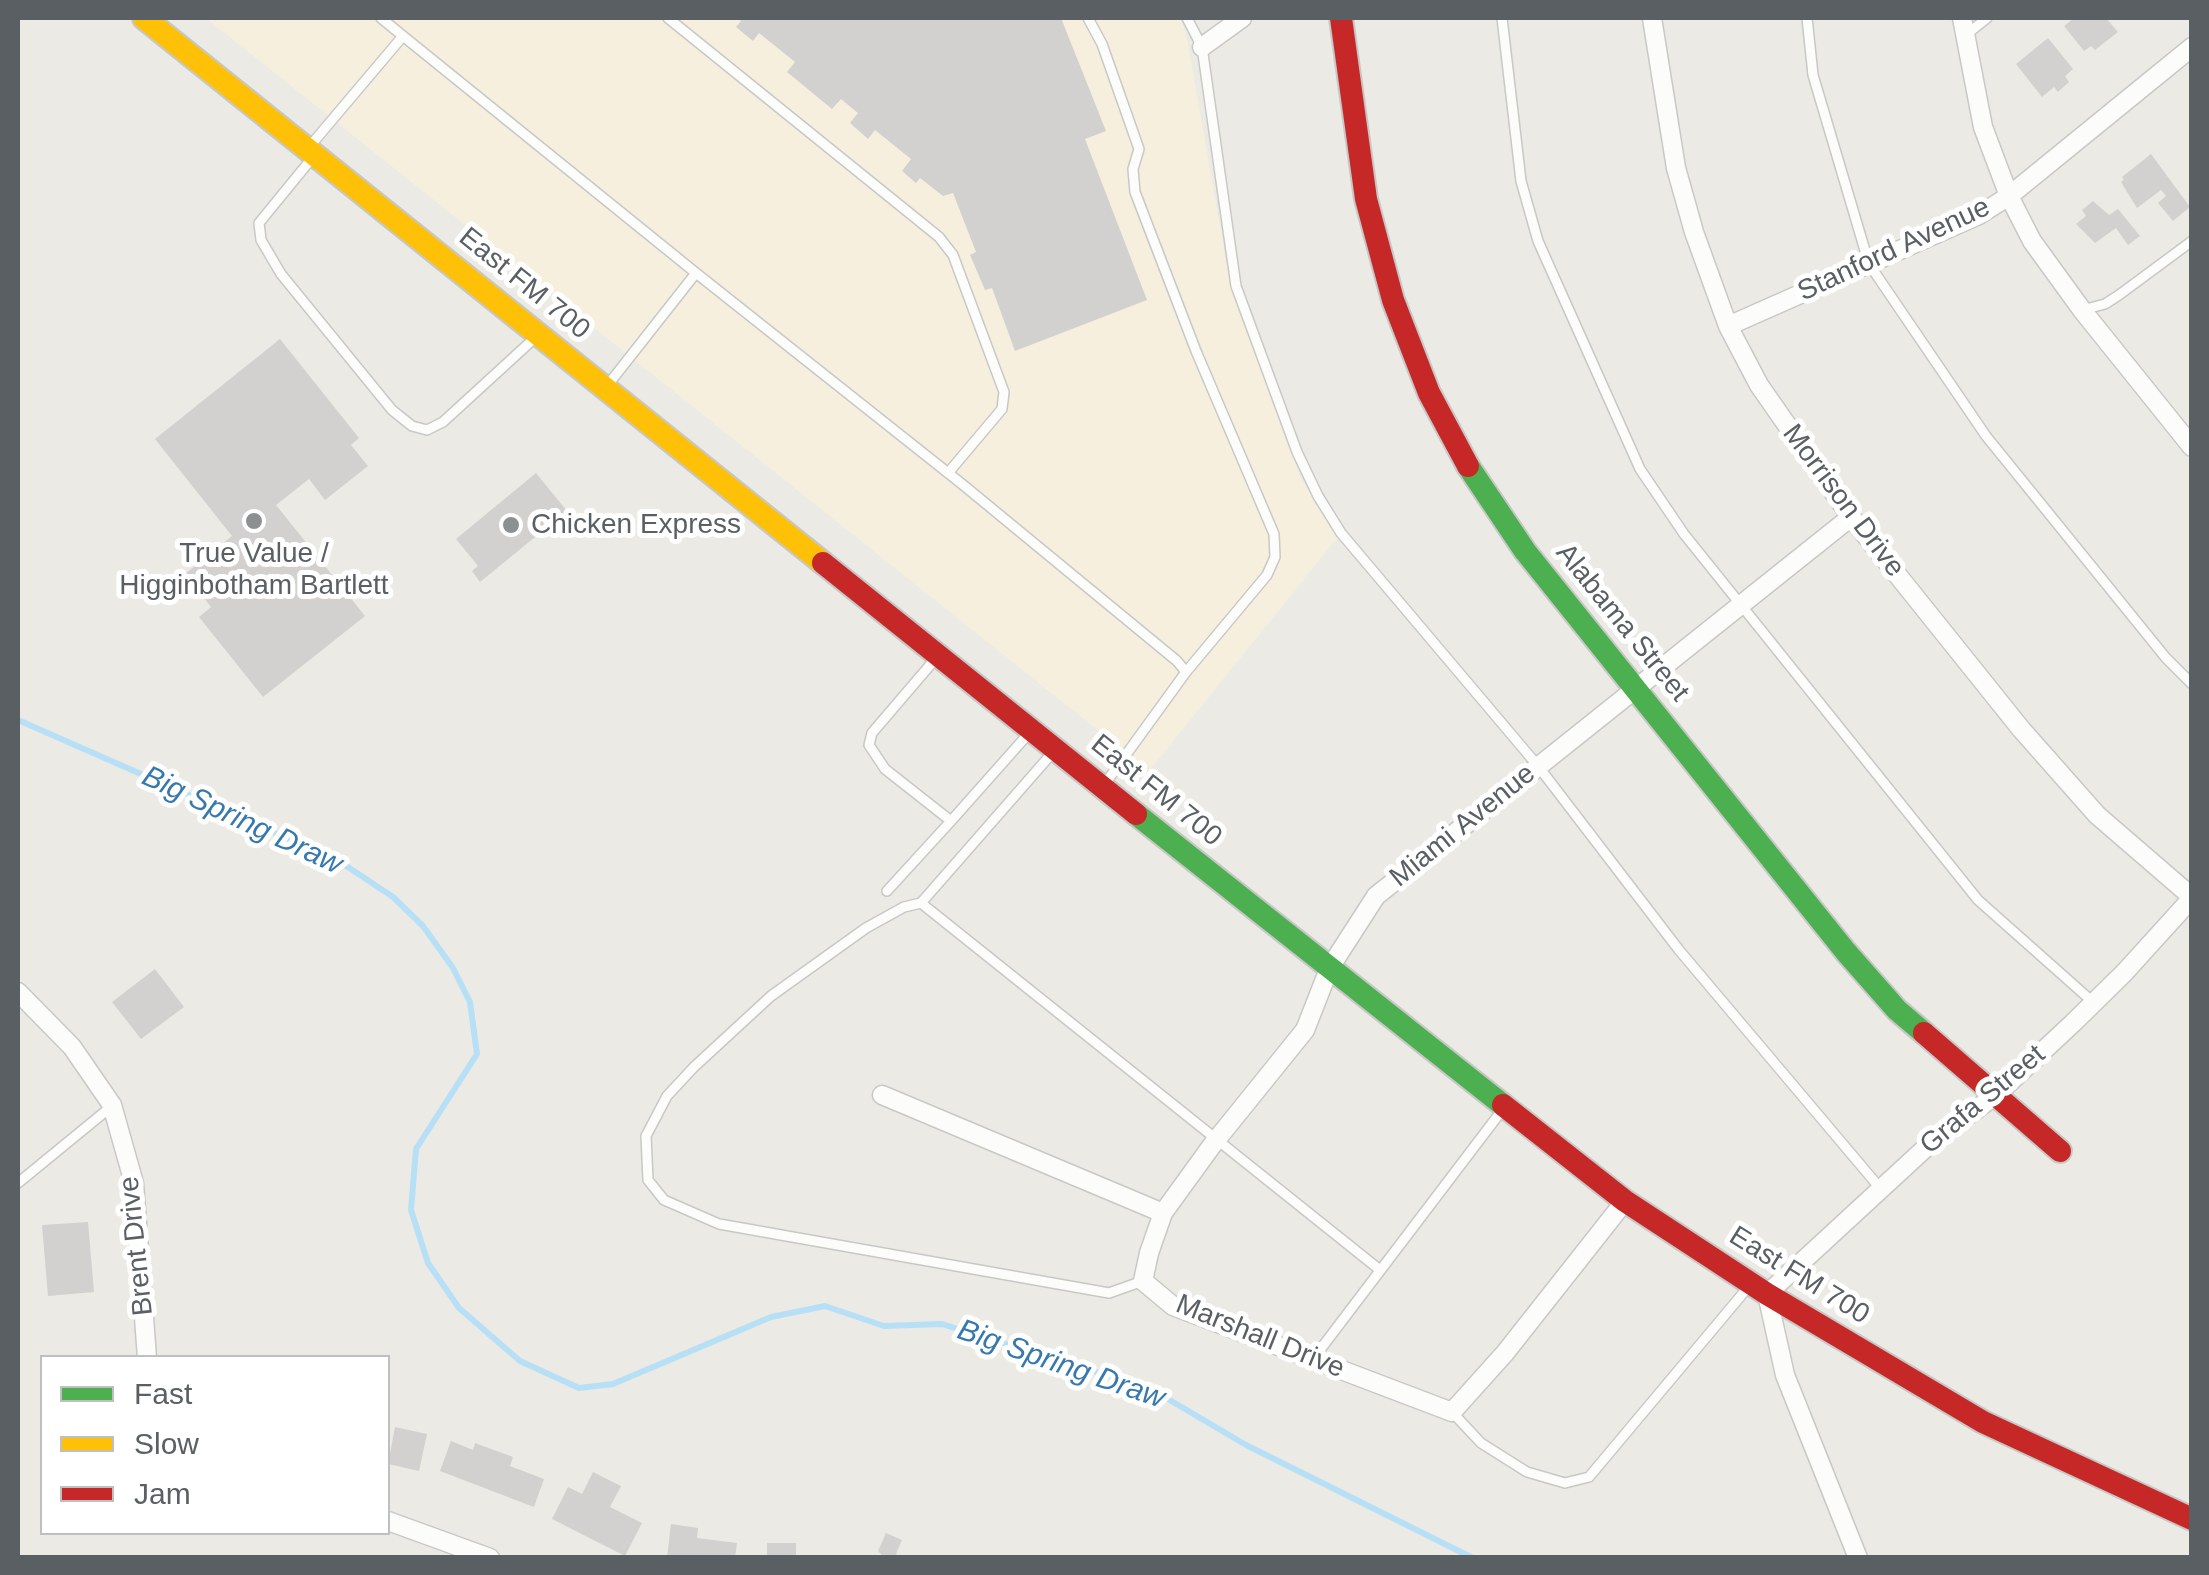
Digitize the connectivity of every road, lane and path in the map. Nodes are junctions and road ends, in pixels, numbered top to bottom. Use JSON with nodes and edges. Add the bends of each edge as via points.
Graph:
{"nodes":[{"id":1,"x":144,"y":18,"type":"edge"},
{"id":2,"x":380,"y":18,"type":"edge"},
{"id":3,"x":668,"y":18,"type":"edge"},
{"id":4,"x":1088,"y":18,"type":"edge"},
{"id":5,"x":1188,"y":18,"type":"edge"},
{"id":6,"x":1242,"y":18,"type":"edge"},
{"id":7,"x":1342,"y":18,"type":"edge"},
{"id":8,"x":1502,"y":18,"type":"edge"},
{"id":9,"x":1652,"y":18,"type":"edge"},
{"id":10,"x":1808,"y":18,"type":"edge"},
{"id":11,"x":1988,"y":18,"type":"edge"},
{"id":12,"x":1964,"y":27,"type":"edge"},
{"id":13,"x":403,"y":36,"type":"junction"},
{"id":14,"x":1202,"y":47,"type":"junction"},
{"id":15,"x":2192,"y":47,"type":"edge"},
{"id":16,"x":311,"y":152,"type":"junction"},
{"id":17,"x":2009,"y":196,"type":"junction"},
{"id":18,"x":2192,"y":241,"type":"edge"},
{"id":19,"x":1869,"y":264,"type":"junction"},
{"id":20,"x":696,"y":273,"type":"junction"},
{"id":21,"x":2082,"y":310,"type":"junction"},
{"id":22,"x":1728,"y":326,"type":"junction"},
{"id":23,"x":539,"y":334,"type":"junction"},
{"id":24,"x":605,"y":387,"type":"junction"},
{"id":25,"x":2190,"y":441,"type":"edge"},
{"id":26,"x":948,"y":472,"type":"junction"},
{"id":27,"x":1851,"y":517,"type":"junction"},
{"id":28,"x":1740,"y":604,"type":"junction"},
{"id":29,"x":939,"y":655,"type":"junction"},
{"id":30,"x":1186,"y":672,"type":"junction"},
{"id":31,"x":2192,"y":684,"type":"edge"},
{"id":32,"x":1636,"y":686,"type":"junction"},
{"id":33,"x":1032,"y":730,"type":"junction"},
{"id":34,"x":1056,"y":749,"type":"junction"},
{"id":35,"x":1538,"y":766,"type":"junction"},
{"id":36,"x":1102,"y":786,"type":"junction"},
{"id":37,"x":950,"y":822,"type":"junction"},
{"id":38,"x":887,"y":891,"type":"dead end"},
{"id":39,"x":2192,"y":898,"type":"edge"},
{"id":40,"x":921,"y":903,"type":"junction"},
{"id":41,"x":1329,"y":968,"type":"junction"},
{"id":42,"x":18,"y":992,"type":"edge"},
{"id":43,"x":2094,"y":1003,"type":"junction"},
{"id":44,"x":882,"y":1095,"type":"dead end"},
{"id":45,"x":1996,"y":1095,"type":"junction"},
{"id":46,"x":112,"y":1105,"type":"junction"},
{"id":47,"x":1505,"y":1106,"type":"junction"},
{"id":48,"x":1217,"y":1140,"type":"junction"},
{"id":49,"x":2060,"y":1151,"type":"dead end"},
{"id":50,"x":18,"y":1183,"type":"edge"},
{"id":51,"x":1881,"y":1190,"type":"junction"},
{"id":52,"x":1625,"y":1201,"type":"junction"},
{"id":53,"x":1164,"y":1213,"type":"junction"},
{"id":54,"x":1380,"y":1270,"type":"junction"},
{"id":55,"x":1143,"y":1280,"type":"junction"},
{"id":56,"x":1759,"y":1289,"type":"junction"},
{"id":57,"x":147,"y":1355,"type":"edge"},
{"id":58,"x":1312,"y":1359,"type":"junction"},
{"id":59,"x":1452,"y":1412,"type":"junction"},
{"id":60,"x":2192,"y":1519,"type":"edge"},
{"id":61,"x":390,"y":1521,"type":"edge"},
{"id":62,"x":490,"y":1558,"type":"edge"},
{"id":63,"x":1858,"y":1558,"type":"edge"}],
"edges":[{"from":1,"to":16,"type":"main road","name":"East FM 700"},
{"from":2,"to":13,"type":"lane"},
{"from":3,"to":26,"type":"lane","via":[[938,236],[953,256],[1004,392],[1002,409]]},
{"from":4,"to":30,"type":"lane","via":[[1138,150],[1135,192],[1274,534],[1267,574]]},
{"from":5,"to":14,"type":"lane"},
{"from":6,"to":14,"type":"street"},
{"from":7,"to":32,"type":"main road","name":"Alabama Street","via":[[1366,199],[1429,393],[1473,475],[1526,551]]},
{"from":8,"to":28,"type":"lane","via":[[1521,181],[1538,241],[1640,469]]},
{"from":9,"to":22,"type":"street","name":"Morrison Drive","via":[[1676,168]]},
{"from":10,"to":19,"type":"lane","via":[[1813,75]]},
{"from":11,"to":12,"type":"lane"},
{"from":12,"to":17,"type":"street","via":[[1983,126]]},
{"from":13,"to":16,"type":"lane"},
{"from":13,"to":20,"type":"lane"},
{"from":14,"to":35,"type":"lane","via":[[1236,286],[1297,452],[1341,533]]},
{"from":15,"to":17,"type":"street","name":"Stanford Avenue"},
{"from":16,"to":23,"type":"main road","name":"East FM 700"},
{"from":16,"to":23,"type":"lane","via":[[259,223],[261,240],[281,274],[412,426],[427,430],[443,422]]},
{"from":17,"to":19,"type":"street","name":"Stanford Avenue"},
{"from":17,"to":21,"type":"street"},
{"from":18,"to":21,"type":"lane","via":[[2105,304]]},
{"from":19,"to":22,"type":"street","name":"Stanford Avenue"},
{"from":19,"to":31,"type":"lane","via":[[1986,436]]},
{"from":20,"to":24,"type":"lane"},
{"from":20,"to":26,"type":"lane"},
{"from":21,"to":25,"type":"street"},
{"from":22,"to":27,"type":"street","name":"Morrison Drive","via":[[1759,385]]},
{"from":23,"to":24,"type":"main road","name":"East FM 700"},
{"from":24,"to":29,"type":"main road","name":"East FM 700"},
{"from":26,"to":30,"type":"lane"},
{"from":27,"to":28,"type":"street","name":"Miami Avenue"},
{"from":27,"to":39,"type":"street","name":"Morrison Drive","via":[[2097,815]]},
{"from":28,"to":32,"type":"street","name":"Miami Avenue"},
{"from":28,"to":43,"type":"lane","via":[[1978,900]]},
{"from":29,"to":33,"type":"main road","name":"East FM 700"},
{"from":29,"to":37,"type":"lane","via":[[869,745],[885,769]]},
{"from":30,"to":36,"type":"lane"},
{"from":32,"to":35,"type":"street","name":"Miami Avenue"},
{"from":32,"to":45,"type":"main road","name":"Alabama Street","via":[[1897,1010]]},
{"from":33,"to":34,"type":"main road","name":"East FM 700"},
{"from":33,"to":37,"type":"lane"},
{"from":34,"to":36,"type":"main road","name":"East FM 700"},
{"from":34,"to":40,"type":"lane"},
{"from":35,"to":41,"type":"street","name":"Miami Avenue","via":[[1376,896]]},
{"from":35,"to":51,"type":"lane","via":[[1678,950]]},
{"from":36,"to":41,"type":"main road","name":"East FM 700"},
{"from":37,"to":38,"type":"lane"},
{"from":39,"to":43,"type":"street","name":"Grafa Street"},
{"from":40,"to":48,"type":"lane"},
{"from":40,"to":55,"type":"lane","via":[[866,928],[771,996],[694,1067],[667,1096],[646,1136],[648,1180],[664,1200],[719,1224],[1109,1293]]},
{"from":41,"to":47,"type":"main road","name":"East FM 700"},
{"from":41,"to":48,"type":"street","name":"Miami Avenue","via":[[1305,1030]]},
{"from":42,"to":46,"type":"street","name":"Brent Drive","via":[[72,1047]]},
{"from":43,"to":45,"type":"street","name":"Grafa Street"},
{"from":44,"to":53,"type":"street"},
{"from":45,"to":49,"type":"main road","name":"Alabama Street"},
{"from":45,"to":51,"type":"street","name":"Grafa Street"},
{"from":46,"to":50,"type":"lane"},
{"from":46,"to":57,"type":"street","name":"Brent Drive","via":[[134,1183]]},
{"from":47,"to":52,"type":"main road","name":"East FM 700"},
{"from":47,"to":54,"type":"lane"},
{"from":48,"to":53,"type":"street","name":"Miami Avenue"},
{"from":48,"to":54,"type":"lane"},
{"from":51,"to":56,"type":"street","name":"Grafa Street"},
{"from":52,"to":56,"type":"main road","name":"East FM 700"},
{"from":52,"to":59,"type":"street"},
{"from":53,"to":55,"type":"street","name":"Marshall Drive"},
{"from":54,"to":58,"type":"lane"},
{"from":55,"to":58,"type":"street","name":"Marshall Drive","via":[[1173,1306]]},
{"from":56,"to":59,"type":"lane","via":[[1590,1477],[1564,1483],[1526,1472],[1481,1443]]},
{"from":56,"to":60,"type":"main road","name":"East FM 700","via":[[1983,1422]]},
{"from":56,"to":63,"type":"street","via":[[1784,1375]]},
{"from":58,"to":59,"type":"street","name":"Marshall Drive"},
{"from":61,"to":62,"type":"street"}]}
